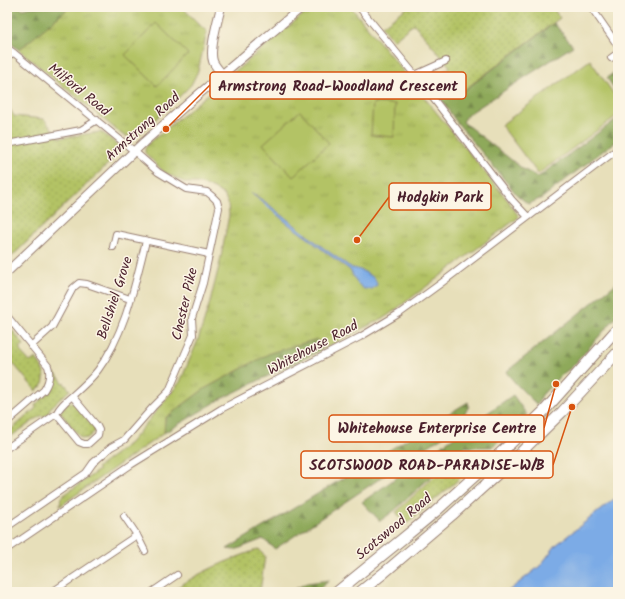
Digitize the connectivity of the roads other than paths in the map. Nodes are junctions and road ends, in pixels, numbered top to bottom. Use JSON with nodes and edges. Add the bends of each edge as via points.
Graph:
{"nodes":[{"id":1,"x":221,"y":7,"type":"edge"},
{"id":2,"x":302,"y":7,"type":"edge"},
{"id":3,"x":359,"y":7,"type":"edge"},
{"id":4,"x":591,"y":7,"type":"edge"},
{"id":5,"x":618,"y":46,"type":"edge"},
{"id":6,"x":7,"y":48,"type":"edge"},
{"id":7,"x":618,"y":53,"type":"edge"},
{"id":8,"x":14,"y":54,"type":"junction"},
{"id":9,"x":7,"y":56,"type":"edge"},
{"id":10,"x":611,"y":58,"type":"dead end"},
{"id":11,"x":446,"y":61,"type":"dead end"},
{"id":12,"x":222,"y":74,"type":"junction"},
{"id":13,"x":415,"y":75,"type":"junction"},
{"id":14,"x":97,"y":120,"type":"junction"},
{"id":15,"x":7,"y":144,"type":"edge"},
{"id":16,"x":618,"y":149,"type":"edge"},
{"id":17,"x":134,"y":151,"type":"junction"},
{"id":18,"x":528,"y":217,"type":"junction"},
{"id":19,"x":146,"y":241,"type":"junction"},
{"id":20,"x":113,"y":247,"type":"dead end"},
{"id":21,"x":209,"y":254,"type":"junction"},
{"id":22,"x":7,"y":272,"type":"edge"},
{"id":23,"x":130,"y":299,"type":"junction"},
{"id":24,"x":7,"y":316,"type":"edge"},
{"id":25,"x":618,"y":328,"type":"edge"},
{"id":26,"x":31,"y":346,"type":"junction"},
{"id":27,"x":618,"y":352,"type":"edge"},
{"id":28,"x":72,"y":396,"type":"junction"},
{"id":29,"x":56,"y":414,"type":"junction"},
{"id":30,"x":8,"y":421,"type":"edge"},
{"id":31,"x":7,"y":448,"type":"edge"},
{"id":32,"x":124,"y":516,"type":"dead end"},
{"id":33,"x":7,"y":527,"type":"edge"},
{"id":34,"x":137,"y":535,"type":"junction"},
{"id":35,"x":7,"y":549,"type":"edge"},
{"id":36,"x":145,"y":551,"type":"dead end"},
{"id":37,"x":177,"y":575,"type":"dead end"},
{"id":38,"x":52,"y":592,"type":"edge"},
{"id":39,"x":152,"y":592,"type":"edge"},
{"id":40,"x":337,"y":592,"type":"edge"},
{"id":41,"x":360,"y":592,"type":"edge"}],
"edges":[{"from":1,"to":12,"type":"street","via":[[212,55],[213,62]]},
{"from":2,"to":12,"type":"street","name":"Armstrong Road"},
{"from":3,"to":13,"type":"street"},
{"from":4,"to":5,"type":"street"},
{"from":6,"to":8,"type":"street","name":"Milford Road"},
{"from":7,"to":10,"type":"street"},
{"from":8,"to":9,"type":"street"},
{"from":8,"to":14,"type":"street","name":"Milford Road"},
{"from":11,"to":13,"type":"street"},
{"from":12,"to":17,"type":"street","name":"Armstrong Road"},
{"from":13,"to":18,"type":"street"},
{"from":14,"to":15,"type":"street","via":[[81,130]]},
{"from":14,"to":17,"type":"street","name":"Milford Road"},
{"from":16,"to":18,"type":"street","name":"Whitehouse Road"},
{"from":17,"to":21,"type":"street","name":"Chester Pike","via":[[158,172],[186,189],[206,192],[217,201],[218,208]]},
{"from":17,"to":22,"type":"street","name":"Armstrong Road"},
{"from":18,"to":35,"type":"street","name":"Whitehouse Road","via":[[400,313],[360,337],[221,409],[132,464]]},
{"from":19,"to":20,"type":"street","name":"Bellshiel Grove","via":[[116,234]]},
{"from":19,"to":21,"type":"street","name":"Bellshiel Grove"},
{"from":19,"to":23,"type":"street","name":"Bellshiel Grove"},
{"from":21,"to":33,"type":"street","name":"Chester Pike","via":[[192,318],[193,335],[169,391],[124,440],[93,463],[86,473]]},
{"from":23,"to":26,"type":"street","via":[[79,283],[73,288],[52,327]]},
{"from":23,"to":28,"type":"street","name":"Bellshiel Grove","via":[[110,351],[98,370]]},
{"from":24,"to":26,"type":"street"},
{"from":25,"to":40,"type":"main road","name":"Scotswood Road","via":[[544,411],[508,446],[435,512]]},
{"from":26,"to":30,"type":"street","via":[[48,366],[48,385]]},
{"from":27,"to":41,"type":"main road","name":"Scotswood Road","via":[[514,459]]},
{"from":28,"to":29,"type":"street","name":"Bellshiel Grove","via":[[59,407]]},
{"from":28,"to":29,"type":"street","via":[[97,426],[98,435],[88,444],[79,442]]},
{"from":29,"to":31,"type":"street","name":"Bellshiel Grove"},
{"from":32,"to":34,"type":"street"},
{"from":34,"to":36,"type":"street"},
{"from":34,"to":38,"type":"street"},
{"from":37,"to":39,"type":"street"}]}
